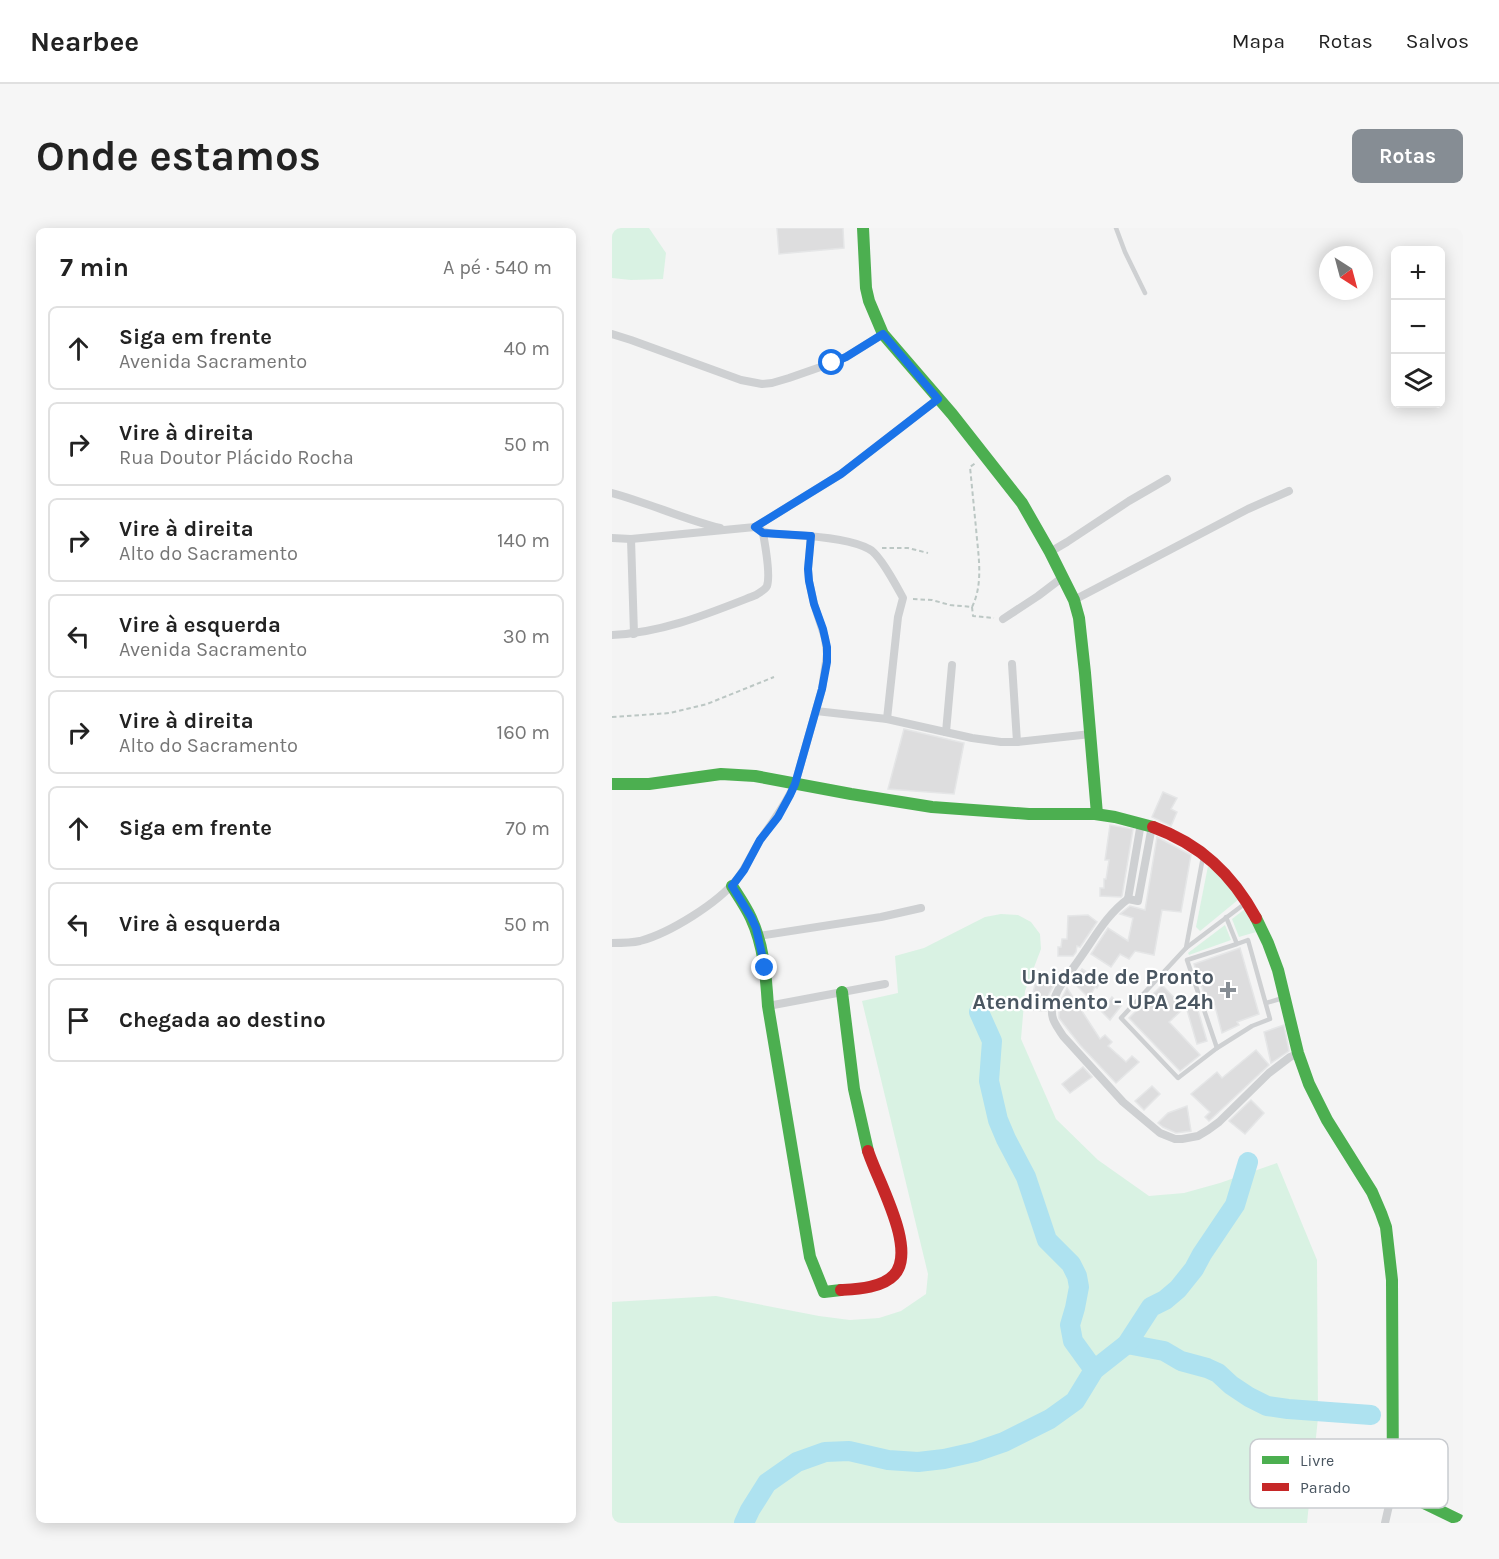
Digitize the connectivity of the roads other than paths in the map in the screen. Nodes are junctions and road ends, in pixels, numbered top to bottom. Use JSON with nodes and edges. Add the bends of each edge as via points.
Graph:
{"nodes":[{"id":1,"x":863,"y":228,"type":"edge"},
{"id":2,"x":1116,"y":228,"type":"edge"},
{"id":3,"x":1145,"y":293,"type":"dead end"},
{"id":4,"x":612,"y":334,"type":"edge"},
{"id":5,"x":883,"y":334,"type":"junction"},
{"id":6,"x":938,"y":399,"type":"junction"},
{"id":7,"x":1167,"y":479,"type":"dead end"},
{"id":8,"x":1289,"y":491,"type":"dead end"},
{"id":9,"x":612,"y":493,"type":"edge"},
{"id":10,"x":728,"y":530,"type":"junction"},
{"id":11,"x":759,"y":530,"type":"junction"},
{"id":12,"x":811,"y":536,"type":"junction"},
{"id":13,"x":612,"y":537,"type":"edge"},
{"id":14,"x":630,"y":539,"type":"junction"},
{"id":15,"x":1050,"y":552,"type":"junction"},
{"id":16,"x":1063,"y":577,"type":"junction"},
{"id":17,"x":1074,"y":600,"type":"junction"},
{"id":18,"x":1003,"y":619,"type":"road end"},
{"id":19,"x":634,"y":634,"type":"junction"},
{"id":20,"x":612,"y":635,"type":"edge"},
{"id":21,"x":1011,"y":664,"type":"dead end"},
{"id":22,"x":952,"y":665,"type":"dead end"},
{"id":23,"x":816,"y":711,"type":"junction"},
{"id":24,"x":887,"y":719,"type":"junction"},
{"id":25,"x":946,"y":732,"type":"junction"},
{"id":26,"x":1091,"y":734,"type":"junction"},
{"id":27,"x":1017,"y":742,"type":"junction"},
{"id":28,"x":612,"y":784,"type":"edge"},
{"id":29,"x":795,"y":784,"type":"junction"},
{"id":30,"x":1096,"y":814,"type":"junction"},
{"id":31,"x":1147,"y":825,"type":"junction"},
{"id":32,"x":1204,"y":854,"type":"junction"},
{"id":33,"x":732,"y":886,"type":"junction"},
{"id":34,"x":1247,"y":902,"type":"junction"},
{"id":35,"x":921,"y":908,"type":"dead end"},
{"id":36,"x":1226,"y":917,"type":"junction"},
{"id":37,"x":759,"y":936,"type":"junction"},
{"id":38,"x":612,"y":943,"type":"edge"},
{"id":39,"x":1237,"y":944,"type":"junction"},
{"id":40,"x":1186,"y":948,"type":"junction"},
{"id":41,"x":885,"y":984,"type":"dead end"},
{"id":42,"x":842,"y":992,"type":"junction"},
{"id":43,"x":1286,"y":998,"type":"junction"},
{"id":44,"x":1266,"y":1003,"type":"junction"},
{"id":45,"x":768,"y":1006,"type":"junction"},
{"id":46,"x":1217,"y":1048,"type":"junction"},
{"id":47,"x":1299,"y":1054,"type":"junction"},
{"id":48,"x":1393,"y":1439,"type":"edge"},
{"id":49,"x":1388,"y":1508,"type":"edge"},
{"id":50,"x":1434,"y":1508,"type":"edge"},
{"id":51,"x":1463,"y":1522,"type":"edge"},
{"id":52,"x":1385,"y":1523,"type":"edge"}],
"edges":[{"from":1,"to":5,"type":"street","via":[[866,288]]},
{"from":2,"to":3,"type":"lane"},
{"from":4,"to":5,"type":"street","via":[[762,384],[832,363]]},
{"from":5,"to":6,"type":"street"},
{"from":6,"to":11,"type":"street","via":[[841,474]]},
{"from":6,"to":15,"type":"street","via":[[1022,503]]},
{"from":7,"to":15,"type":"street"},
{"from":8,"to":17,"type":"street"},
{"from":9,"to":10,"type":"street"},
{"from":10,"to":11,"type":"street"},
{"from":10,"to":14,"type":"street"},
{"from":11,"to":12,"type":"street"},
{"from":11,"to":19,"type":"street","via":[[767,560],[765,590],[682,624]]},
{"from":12,"to":23,"type":"street","via":[[809,581],[827,654]]},
{"from":12,"to":24,"type":"street","via":[[870,549],[903,598]]},
{"from":13,"to":14,"type":"street"},
{"from":14,"to":19,"type":"street"},
{"from":15,"to":16,"type":"street"},
{"from":16,"to":17,"type":"street"},
{"from":16,"to":18,"type":"street"},
{"from":17,"to":26,"type":"street"},
{"from":19,"to":20,"type":"street"},
{"from":21,"to":27,"type":"street"},
{"from":22,"to":25,"type":"street"},
{"from":23,"to":24,"type":"street"},
{"from":23,"to":29,"type":"street"},
{"from":24,"to":25,"type":"street"},
{"from":25,"to":27,"type":"street","via":[[987,741]]},
{"from":26,"to":27,"type":"street"},
{"from":26,"to":30,"type":"street"},
{"from":28,"to":29,"type":"street","via":[[649,784],[730,774]]},
{"from":29,"to":30,"type":"street","via":[[939,808]]},
{"from":29,"to":33,"type":"street"},
{"from":30,"to":31,"type":"street"},
{"from":31,"to":32,"type":"street"},
{"from":31,"to":47,"type":"street","via":[[1128,899],[1106,920],[1059,988],[1052,1013],[1056,1026],[1123,1102],[1153,1128],[1168,1137],[1182,1139],[1198,1136],[1219,1122],[1269,1073]]},
{"from":32,"to":34,"type":"street","via":[[1229,877]]},
{"from":32,"to":40,"type":"lane"},
{"from":33,"to":37,"type":"street"},
{"from":33,"to":38,"type":"street","via":[[664,932]]},
{"from":34,"to":36,"type":"lane"},
{"from":34,"to":43,"type":"street","via":[[1271,948]]},
{"from":35,"to":37,"type":"street"},
{"from":36,"to":39,"type":"lane"},
{"from":36,"to":40,"type":"lane"},
{"from":37,"to":45,"type":"street"},
{"from":39,"to":44,"type":"lane","via":[[1248,940]]},
{"from":39,"to":46,"type":"lane","via":[[1187,960]]},
{"from":40,"to":46,"type":"lane","via":[[1121,1018],[1178,1078]]},
{"from":41,"to":42,"type":"street"},
{"from":42,"to":45,"type":"street"},
{"from":42,"to":45,"type":"street","via":[[851,1075],[867,1147],[902,1246],[901,1263],[894,1276],[876,1285],[824,1292],[817,1277],[810,1257]]},
{"from":43,"to":44,"type":"lane"},
{"from":43,"to":47,"type":"street"},
{"from":44,"to":46,"type":"lane","via":[[1270,1019]]},
{"from":47,"to":48,"type":"street","via":[[1309,1085],[1374,1197],[1387,1232],[1392,1280]]},
{"from":49,"to":52,"type":"street"},
{"from":50,"to":51,"type":"street"}]}
